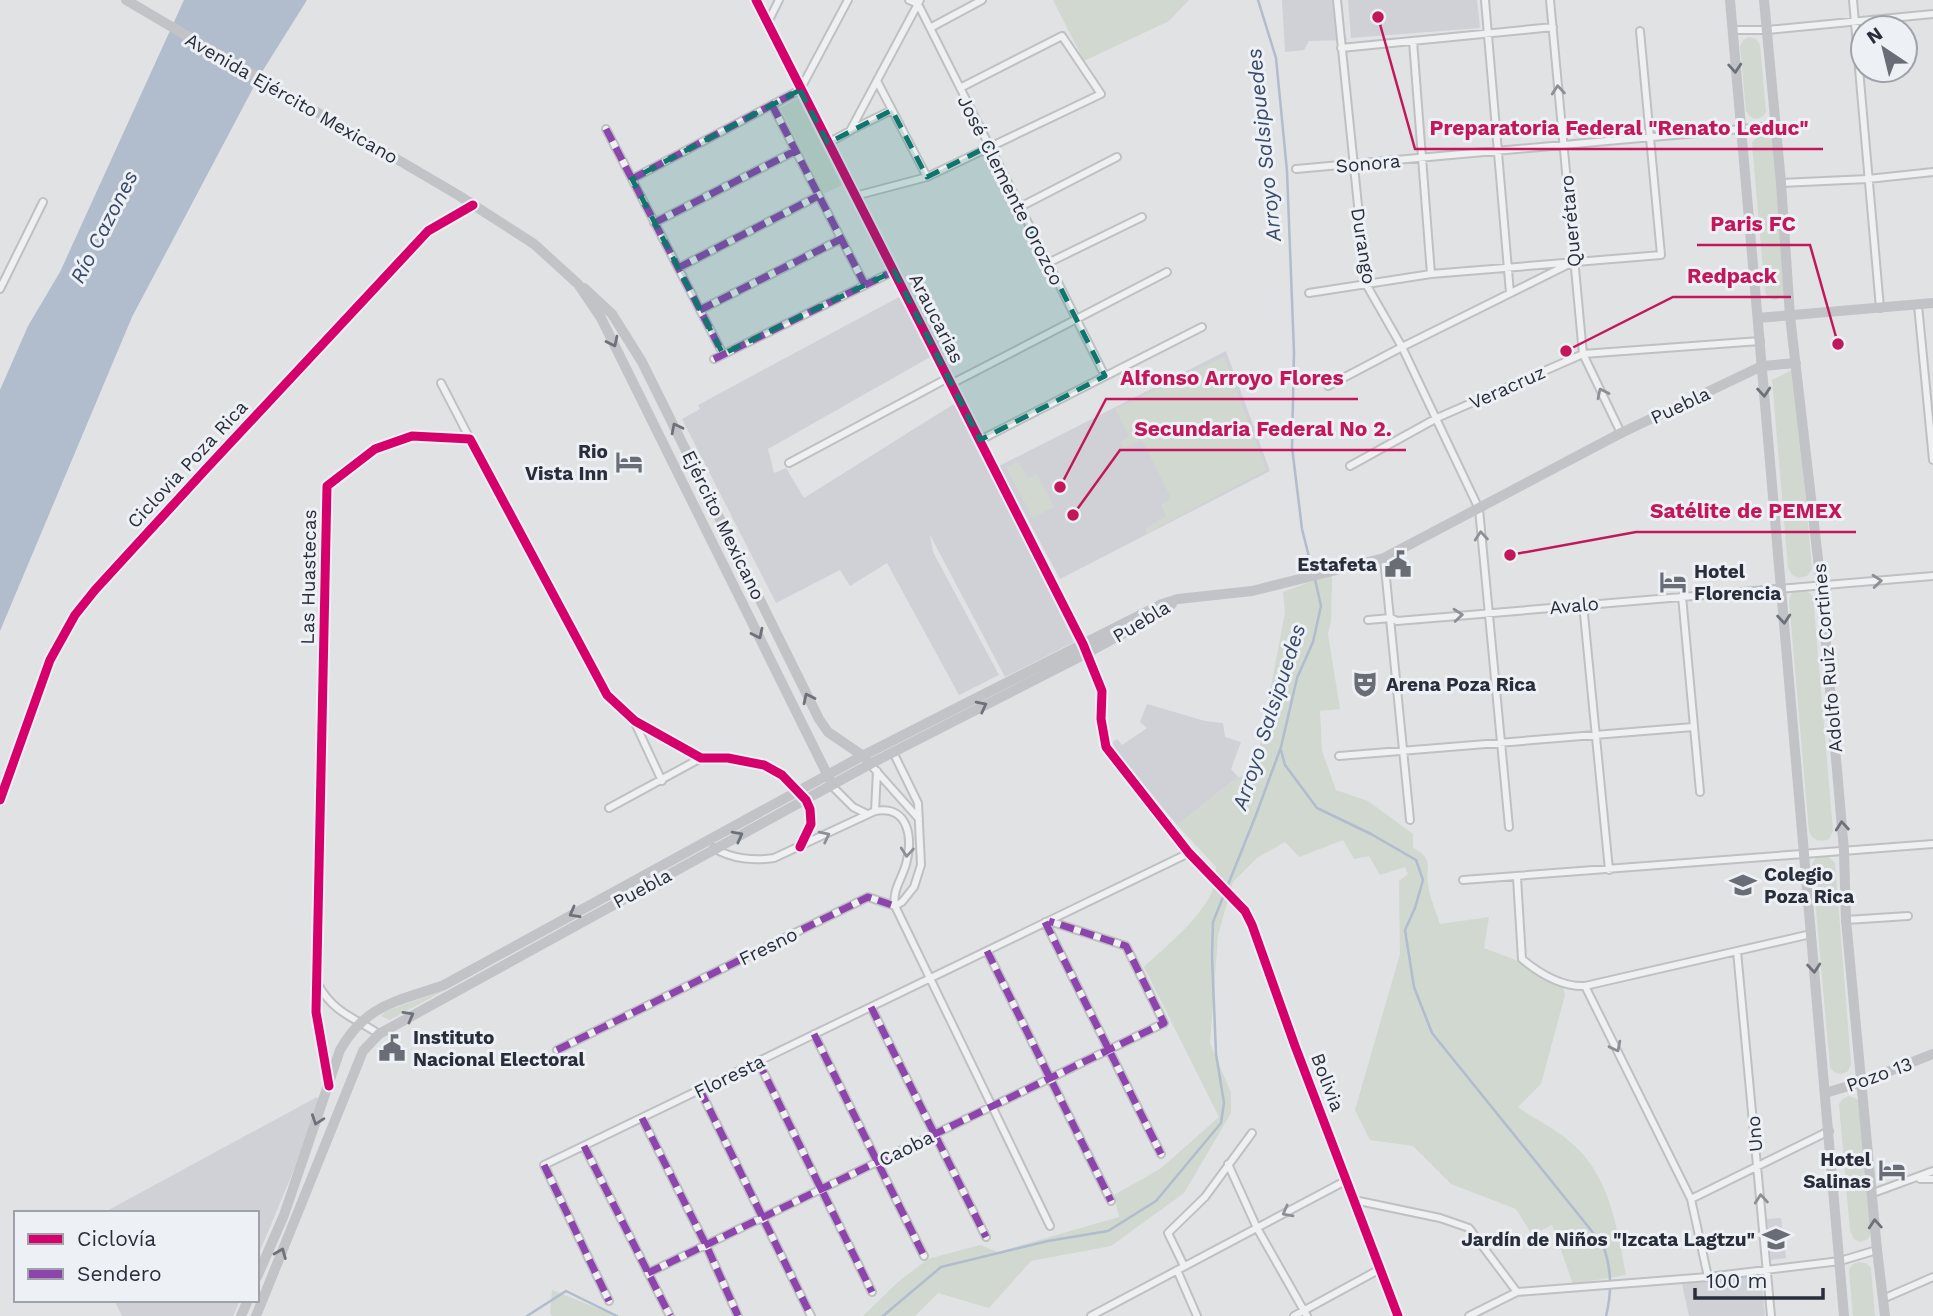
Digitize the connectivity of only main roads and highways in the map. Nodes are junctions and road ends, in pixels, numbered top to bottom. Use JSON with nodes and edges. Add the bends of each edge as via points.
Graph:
{"nodes":[{"id":1,"x":126,"y":0,"type":"edge"},
{"id":2,"x":1730,"y":0,"type":"edge"},
{"id":3,"x":1764,"y":0,"type":"edge"},
{"id":4,"x":458,"y":195,"type":"joint"},
{"id":5,"x":578,"y":284,"type":"junction"},
{"id":6,"x":1933,"y":303,"type":"edge"},
{"id":7,"x":1790,"y":316,"type":"junction"},
{"id":8,"x":1758,"y":318,"type":"junction"},
{"id":9,"x":642,"y":362,"type":"junction"},
{"id":10,"x":1796,"y":363,"type":"junction"},
{"id":11,"x":1762,"y":366,"type":"junction"},
{"id":12,"x":627,"y":371,"type":"junction"},
{"id":13,"x":726,"y":531,"type":"junction"},
{"id":14,"x":710,"y":539,"type":"junction"},
{"id":15,"x":1085,"y":648,"type":"junction"},
{"id":16,"x":828,"y":732,"type":"junction"},
{"id":17,"x":809,"y":735,"type":"junction"},
{"id":18,"x":870,"y":763,"type":"junction"},
{"id":19,"x":830,"y":781,"type":"junction"},
{"id":20,"x":711,"y":845,"type":"junction"},
{"id":21,"x":1933,"y":1054,"type":"edge"},
{"id":22,"x":1862,"y":1082,"type":"junction"},
{"id":23,"x":1825,"y":1093,"type":"junction"},
{"id":24,"x":259,"y":1272,"type":"edge"},
{"id":25,"x":256,"y":1316,"type":"edge"},
{"id":26,"x":1844,"y":1316,"type":"edge"},
{"id":27,"x":1885,"y":1316,"type":"edge"}],
"edges":[{"from":1,"to":4,"type":"main road","name":"Avenida Ejército Mexicano"},
{"from":2,"to":8,"type":"main road","name":"Adolfo Ruiz Cortines","one_way":true},
{"from":3,"to":7,"type":"main road","name":"Adolfo Ruiz Cortines"},
{"from":4,"to":5,"type":"main road","name":"Ejército Mexicano","via":[[534,244]]},
{"from":5,"to":9,"type":"main road","name":"Ejército Mexicano","via":[[612,314]]},
{"from":5,"to":12,"type":"main road","name":"Ejército Mexicano","one_way":true},
{"from":6,"to":7,"type":"main road"},
{"from":7,"to":8,"type":"main road"},
{"from":7,"to":10,"type":"main road","name":"Adolfo Ruiz Cortines"},
{"from":8,"to":11,"type":"main road","name":"Adolfo Ruiz Cortines"},
{"from":9,"to":12,"type":"main road"},
{"from":13,"to":9,"type":"main road","name":"Ejército Mexicano","one_way":true},
{"from":10,"to":11,"type":"main road","name":"Puebla"},
{"from":22,"to":10,"type":"main road","name":"Adolfo Ruiz Cortines","one_way":true,"via":[[1821,585]]},
{"from":11,"to":15,"type":"main road","name":"Puebla","via":[[1621,433],[1384,558],[1252,591],[1178,599]]},
{"from":11,"to":23,"type":"main road","name":"Adolfo Ruiz Cortines","one_way":true},
{"from":12,"to":14,"type":"main road","name":"Ejército Mexicano"},
{"from":13,"to":14,"type":"main road"},
{"from":16,"to":13,"type":"main road","name":"Ejército Mexicano","one_way":true},
{"from":14,"to":17,"type":"main road","name":"Ejército Mexicano","one_way":true},
{"from":15,"to":18,"type":"main road","name":"Puebla"},
{"from":18,"to":15,"type":"main road","name":"Puebla","one_way":true},
{"from":16,"to":17,"type":"main road"},
{"from":16,"to":18,"type":"main road","name":"Ejército Mexicano"},
{"from":17,"to":19,"type":"main road","name":"Ejército Mexicano"},
{"from":18,"to":19,"type":"main road","name":"Puebla"},
{"from":19,"to":20,"type":"main road","name":"Puebla"},
{"from":20,"to":24,"type":"main road","name":"Puebla","one_way":true,"via":[[444,985],[381,1006],[361,1022],[340,1050],[284,1215]]},
{"from":25,"to":20,"type":"main road","name":"Puebla","one_way":true,"via":[[363,1051],[379,1034]]},
{"from":21,"to":22,"type":"main road","name":"Pozo 13"},
{"from":22,"to":23,"type":"main road","name":"Pozo 13"},
{"from":27,"to":22,"type":"main road","name":"Adolfo Ruiz Cortines","one_way":true},
{"from":23,"to":26,"type":"main road","name":"Adolfo Ruiz Cortines"}]}
